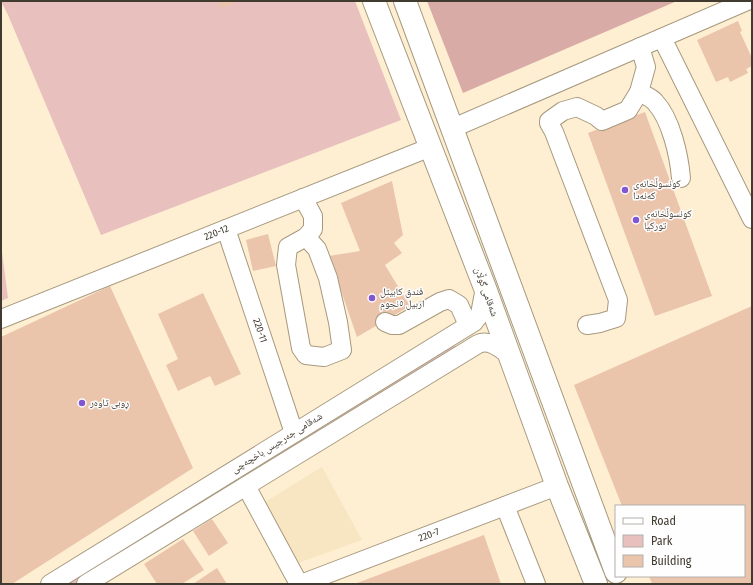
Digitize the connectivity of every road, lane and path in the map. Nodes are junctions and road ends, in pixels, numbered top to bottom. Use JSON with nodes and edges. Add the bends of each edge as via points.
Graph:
{"nodes":[{"id":1,"x":374,"y":1,"type":"edge"},
{"id":2,"x":405,"y":1,"type":"edge"},
{"id":3,"x":747,"y":1,"type":"edge"},
{"id":4,"x":662,"y":38,"type":"junction"},
{"id":5,"x":640,"y":47,"type":"junction"},
{"id":6,"x":639,"y":92,"type":"junction"},
{"id":7,"x":452,"y":128,"type":"junction"},
{"id":8,"x":431,"y":147,"type":"junction"},
{"id":9,"x":681,"y":178,"type":"dead end"},
{"id":10,"x":303,"y":198,"type":"junction"},
{"id":11,"x":752,"y":219,"type":"edge"},
{"id":12,"x":226,"y":229,"type":"junction"},
{"id":13,"x":306,"y":237,"type":"junction"},
{"id":14,"x":485,"y":288,"type":"junction"},
{"id":15,"x":1,"y":319,"type":"edge"},
{"id":16,"x":385,"y":322,"type":"dead end"},
{"id":17,"x":468,"y":325,"type":"junction"},
{"id":18,"x":588,"y":325,"type":"dead end"},
{"id":19,"x":447,"y":338,"type":"junction"},
{"id":20,"x":509,"y":355,"type":"junction"},
{"id":21,"x":457,"y":357,"type":"junction"},
{"id":22,"x":294,"y":433,"type":"junction"},
{"id":23,"x":246,"y":486,"type":"junction"},
{"id":24,"x":557,"y":486,"type":"junction"},
{"id":25,"x":505,"y":506,"type":"junction"},
{"id":26,"x":615,"y":569,"type":"edge"},
{"id":27,"x":50,"y":584,"type":"edge"},
{"id":28,"x":86,"y":584,"type":"edge"},
{"id":29,"x":300,"y":584,"type":"edge"},
{"id":30,"x":536,"y":584,"type":"edge"},
{"id":31,"x":596,"y":584,"type":"edge"}],
"edges":[{"from":1,"to":8,"type":"main road","name":"شەقامی گوڵان"},
{"from":2,"to":7,"type":"main road"},
{"from":3,"to":4,"type":"street"},
{"from":4,"to":5,"type":"street"},
{"from":4,"to":11,"type":"street"},
{"from":5,"to":6,"type":"street","via":[[646,67]]},
{"from":5,"to":7,"type":"street"},
{"from":6,"to":9,"type":"street","via":[[655,101],[670,126],[680,162]]},
{"from":6,"to":18,"type":"street","via":[[628,110],[602,121],[577,107],[562,111],[549,121],[618,300],[616,318]]},
{"from":7,"to":26,"type":"main road"},
{"from":8,"to":10,"type":"street","name":"220-12"},
{"from":8,"to":14,"type":"main road","name":"شەقامی گوڵان"},
{"from":10,"to":12,"type":"street","name":"220-12"},
{"from":10,"to":13,"type":"street","via":[[313,216],[313,229]]},
{"from":12,"to":15,"type":"street","name":"220-12"},
{"from":12,"to":22,"type":"street","name":"220-11"},
{"from":13,"to":13,"type":"street","via":[[288,247],[286,265],[301,348],[306,355],[324,357],[342,350],[339,329],[328,278],[317,249]]},
{"from":14,"to":17,"type":"street","name":"شەقامی جەرجیس باخچەچی","via":[[480,314]]},
{"from":14,"to":20,"type":"main road","name":"شەقامی گوڵان"},
{"from":16,"to":17,"type":"street","via":[[399,325],[449,299],[459,304]]},
{"from":17,"to":19,"type":"street","name":"شەقامی جەرجیس باخچەچی"},
{"from":19,"to":21,"type":"street","via":[[457,336],[462,339],[462,348]]},
{"from":19,"to":22,"type":"street","name":"شەقامی جەرجیس باخچەچی"},
{"from":20,"to":21,"type":"street","name":"شەقامی جەرجیس باخچەچی","via":[[494,345],[483,342]]},
{"from":20,"to":24,"type":"main road","name":"شەقامی گوڵان"},
{"from":21,"to":23,"type":"street","name":"شەقامی جەرجیس باخچەچی"},
{"from":22,"to":27,"type":"street","name":"شەقامی جەرجیس باخچەچی"},
{"from":23,"to":28,"type":"street","name":"شەقامی جەرجیس باخچەچی"},
{"from":23,"to":29,"type":"street"},
{"from":24,"to":25,"type":"street","name":"220-7"},
{"from":24,"to":31,"type":"main road","name":"شەقامی گوڵان"},
{"from":25,"to":29,"type":"street","name":"220-7"},
{"from":25,"to":30,"type":"street"}]}
